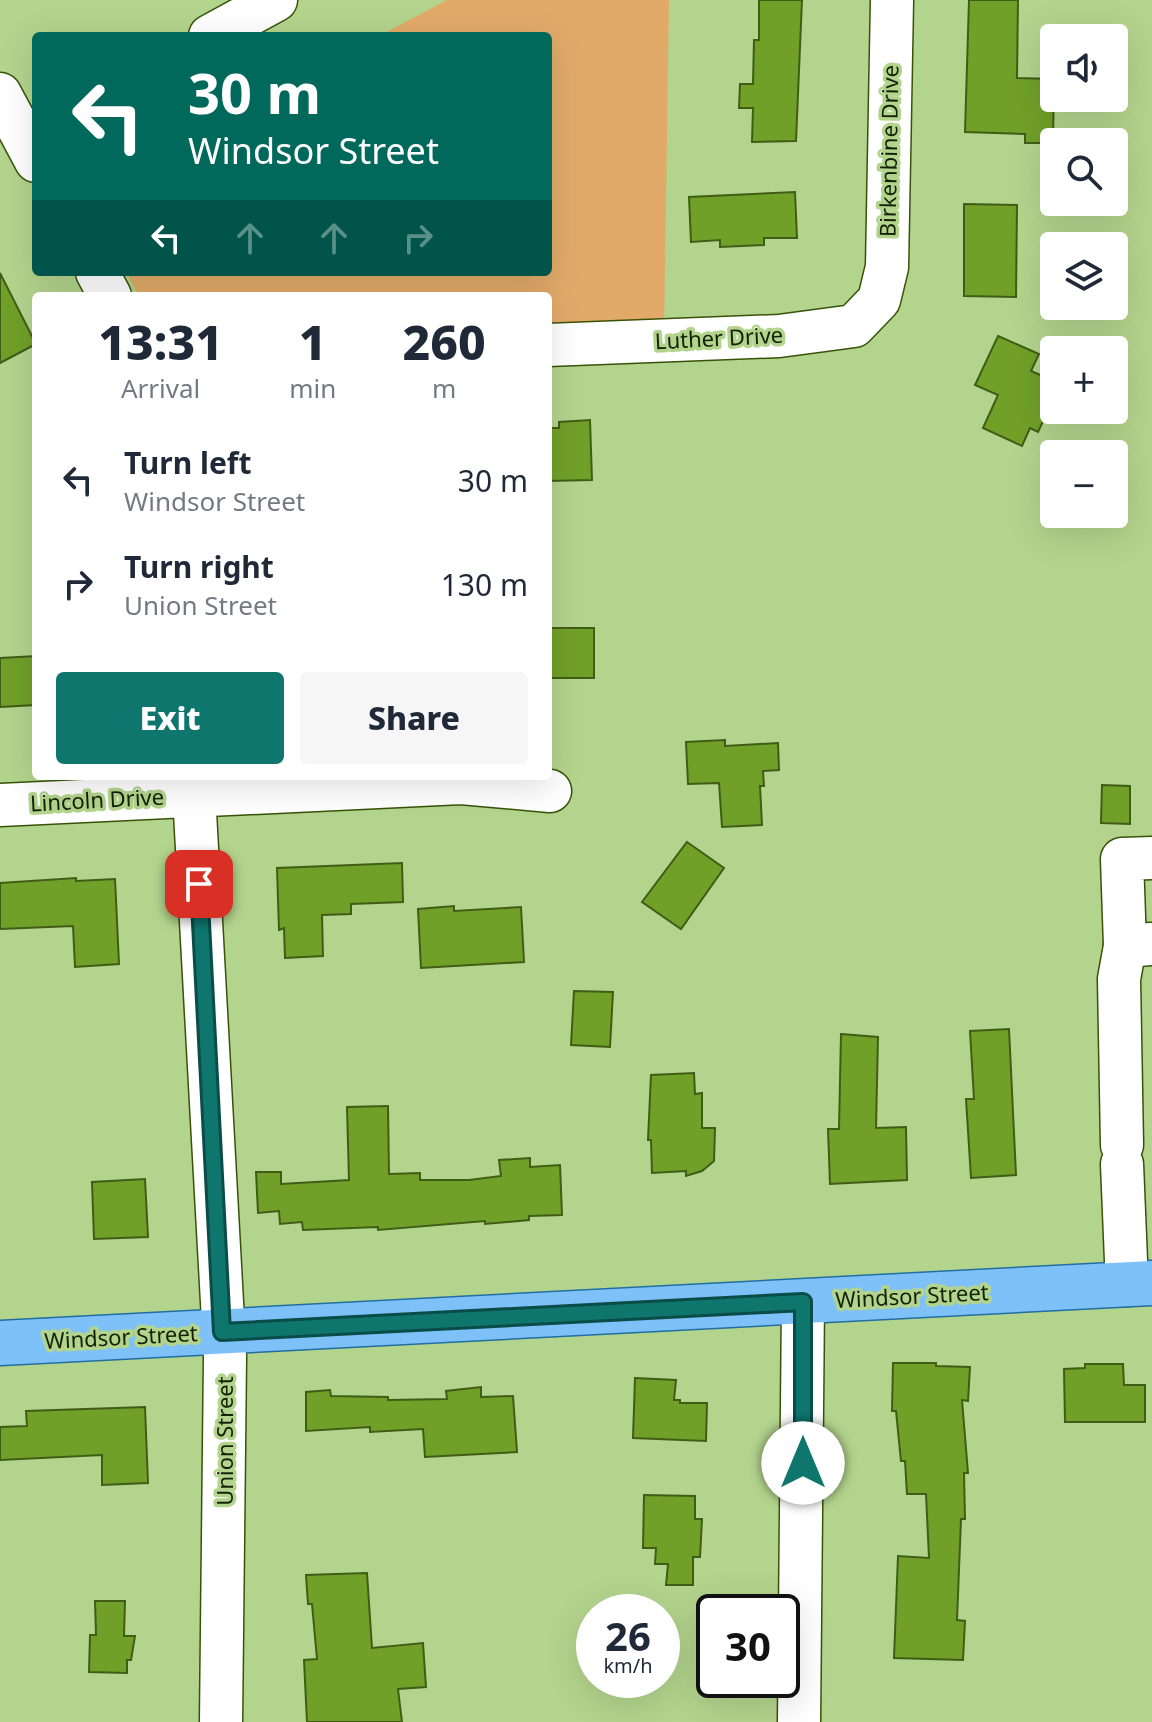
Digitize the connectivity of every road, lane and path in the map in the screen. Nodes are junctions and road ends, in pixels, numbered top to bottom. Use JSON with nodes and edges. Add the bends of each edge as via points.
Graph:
{"nodes":[{"id":1,"x":276,"y":0,"type":"edge"},
{"id":2,"x":892,"y":0,"type":"edge"},
{"id":3,"x":217,"y":32,"type":"edge"},
{"id":4,"x":0,"y":94,"type":"edge"},
{"id":5,"x":24,"y":145,"type":"edge"},
{"id":6,"x":879,"y":300,"type":"joint"},
{"id":7,"x":552,"y":345,"type":"edge"},
{"id":8,"x":193,"y":786,"type":"edge"},
{"id":9,"x":550,"y":791,"type":"dead end"},
{"id":10,"x":0,"y":805,"type":"edge"},
{"id":11,"x":1152,"y":858,"type":"edge"},
{"id":12,"x":1138,"y":945,"type":"edge"},
{"id":13,"x":1140,"y":1284,"type":"edge"},
{"id":14,"x":803,"y":1302,"type":"junction"},
{"id":15,"x":222,"y":1332,"type":"junction"},
{"id":16,"x":0,"y":1343,"type":"edge"},
{"id":17,"x":221,"y":1722,"type":"edge"},
{"id":18,"x":799,"y":1722,"type":"edge"}],
"edges":[{"from":1,"to":3,"type":"street"},
{"from":2,"to":6,"type":"street","name":"Birkenbine Drive","via":[[887,267]]},
{"from":4,"to":5,"type":"street"},
{"from":6,"to":7,"type":"street","name":"Luther Drive","via":[[854,326],[779,336]]},
{"from":8,"to":9,"type":"street","name":"Lincoln Drive","via":[[461,783]]},
{"from":8,"to":10,"type":"street","name":"Lincoln Drive"},
{"from":8,"to":15,"type":"street","name":"Union Street"},
{"from":11,"to":12,"type":"street","via":[[1122,859]]},
{"from":12,"to":13,"type":"street","via":[[1119,979],[1122,1146]]},
{"from":13,"to":14,"type":"main road","name":"Windsor Street"},
{"from":14,"to":15,"type":"main road","name":"Windsor Street"},
{"from":14,"to":18,"type":"street"},
{"from":15,"to":16,"type":"main road","name":"Windsor Street"},
{"from":15,"to":17,"type":"street","name":"Union Street"}]}
